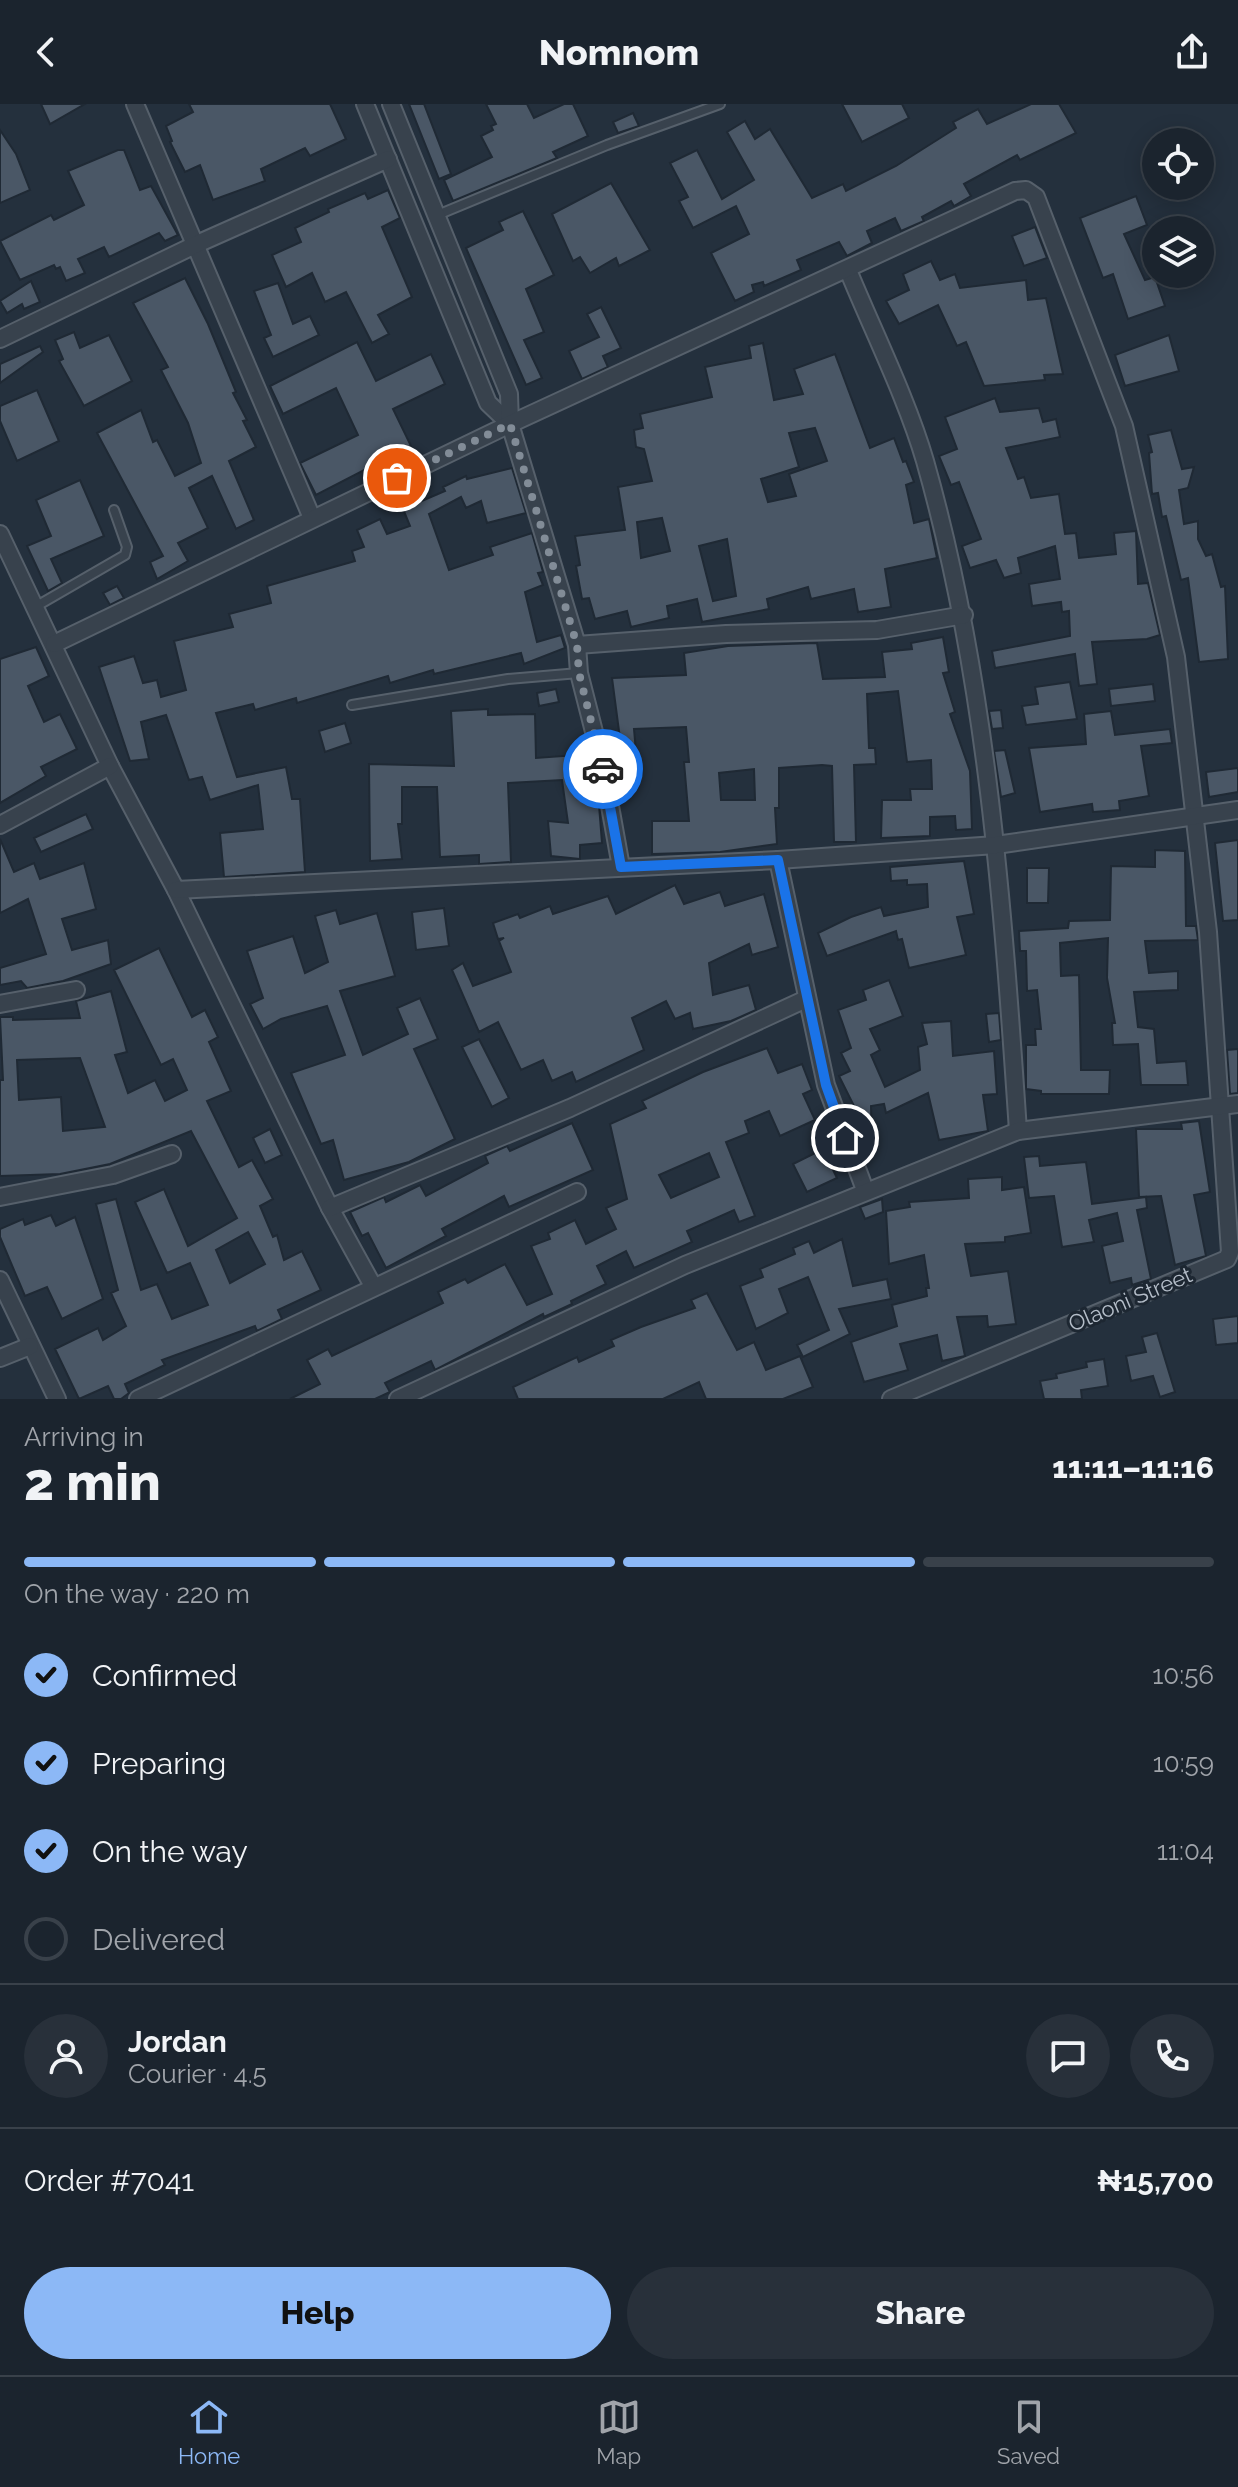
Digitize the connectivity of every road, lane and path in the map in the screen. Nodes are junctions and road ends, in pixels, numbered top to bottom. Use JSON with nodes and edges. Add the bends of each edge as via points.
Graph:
{"nodes":[{"id":1,"x":135,"y":104,"type":"edge"},
{"id":2,"x":365,"y":104,"type":"edge"},
{"id":3,"x":391,"y":104,"type":"edge"},
{"id":4,"x":720,"y":104,"type":"edge"},
{"id":5,"x":388,"y":159,"type":"junction"},
{"id":6,"x":435,"y":216,"type":"junction"},
{"id":7,"x":197,"y":244,"type":"junction"},
{"id":8,"x":848,"y":270,"type":"junction"},
{"id":9,"x":0,"y":339,"type":"edge"},
{"id":10,"x":510,"y":424,"type":"junction"},
{"id":11,"x":114,"y":510,"type":"dead end"},
{"id":12,"x":312,"y":518,"type":"junction"},
{"id":13,"x":0,"y":534,"type":"edge"},
{"id":14,"x":35,"y":607,"type":"junction"},
{"id":15,"x":964,"y":615,"type":"junction"},
{"id":16,"x":54,"y":644,"type":"junction"},
{"id":17,"x":577,"y":645,"type":"junction"},
{"id":18,"x":579,"y":673,"type":"junction"},
{"id":19,"x":352,"y":705,"type":"dead end"},
{"id":20,"x":110,"y":766,"type":"junction"},
{"id":21,"x":1238,"y":810,"type":"edge"},
{"id":22,"x":1194,"y":815,"type":"junction"},
{"id":23,"x":3,"y":818,"type":"edge"},
{"id":24,"x":996,"y":845,"type":"junction"},
{"id":25,"x":778,"y":860,"type":"junction"},
{"id":26,"x":621,"y":867,"type":"junction"},
{"id":27,"x":176,"y":890,"type":"junction"},
{"id":28,"x":76,"y":990,"type":"dead end"},
{"id":29,"x":806,"y":999,"type":"junction"},
{"id":30,"x":0,"y":1004,"type":"edge"},
{"id":31,"x":1230,"y":1105,"type":"edge"},
{"id":32,"x":1018,"y":1131,"type":"junction"},
{"id":33,"x":172,"y":1154,"type":"dead end"},
{"id":34,"x":865,"y":1190,"type":"junction"},
{"id":35,"x":577,"y":1192,"type":"dead end"},
{"id":36,"x":0,"y":1197,"type":"edge"},
{"id":37,"x":330,"y":1208,"type":"junction"},
{"id":38,"x":0,"y":1280,"type":"edge"},
{"id":39,"x":373,"y":1286,"type":"junction"},
{"id":40,"x":30,"y":1346,"type":"junction"},
{"id":41,"x":0,"y":1358,"type":"edge"},
{"id":42,"x":57,"y":1399,"type":"edge"},
{"id":43,"x":138,"y":1399,"type":"edge"},
{"id":44,"x":398,"y":1399,"type":"edge"},
{"id":45,"x":891,"y":1399,"type":"edge"}],
"edges":[{"from":1,"to":7,"type":"street"},
{"from":2,"to":5,"type":"street"},
{"from":3,"to":6,"type":"street"},
{"from":4,"to":6,"type":"lane"},
{"from":5,"to":7,"type":"street"},
{"from":5,"to":10,"type":"street","via":[[488,403]]},
{"from":6,"to":10,"type":"street","via":[[509,394]]},
{"from":7,"to":9,"type":"street"},
{"from":7,"to":12,"type":"street"},
{"from":8,"to":10,"type":"street"},
{"from":8,"to":15,"type":"street","via":[[924,458]]},
{"from":8,"to":22,"type":"street","via":[[1015,191],[1036,197],[1124,426],[1176,657]]},
{"from":10,"to":12,"type":"street"},
{"from":10,"to":17,"type":"street"},
{"from":11,"to":14,"type":"lane","via":[[125,555]]},
{"from":12,"to":16,"type":"street"},
{"from":13,"to":14,"type":"street"},
{"from":14,"to":16,"type":"street"},
{"from":15,"to":17,"type":"street","via":[[877,630]]},
{"from":15,"to":24,"type":"street"},
{"from":16,"to":20,"type":"street"},
{"from":17,"to":18,"type":"street"},
{"from":18,"to":19,"type":"lane"},
{"from":18,"to":26,"type":"street"},
{"from":20,"to":23,"type":"street"},
{"from":20,"to":27,"type":"street"},
{"from":21,"to":22,"type":"street"},
{"from":22,"to":24,"type":"street"},
{"from":22,"to":31,"type":"street"},
{"from":24,"to":25,"type":"street"},
{"from":24,"to":32,"type":"street"},
{"from":25,"to":26,"type":"street"},
{"from":25,"to":29,"type":"street"},
{"from":26,"to":27,"type":"street"},
{"from":27,"to":37,"type":"street"},
{"from":28,"to":30,"type":"street"},
{"from":29,"to":34,"type":"street","via":[[826,1085]]},
{"from":29,"to":37,"type":"street","via":[[556,1114]]},
{"from":31,"to":32,"type":"street"},
{"from":31,"to":45,"type":"street","name":"Olaoni Street","via":[[1227,1259]]},
{"from":32,"to":34,"type":"street"},
{"from":33,"to":36,"type":"street","via":[[113,1175]]},
{"from":34,"to":44,"type":"street","via":[[685,1265]]},
{"from":35,"to":39,"type":"street"},
{"from":37,"to":39,"type":"street"},
{"from":38,"to":40,"type":"street"},
{"from":39,"to":43,"type":"street"},
{"from":40,"to":41,"type":"street"},
{"from":40,"to":42,"type":"street"}]}
